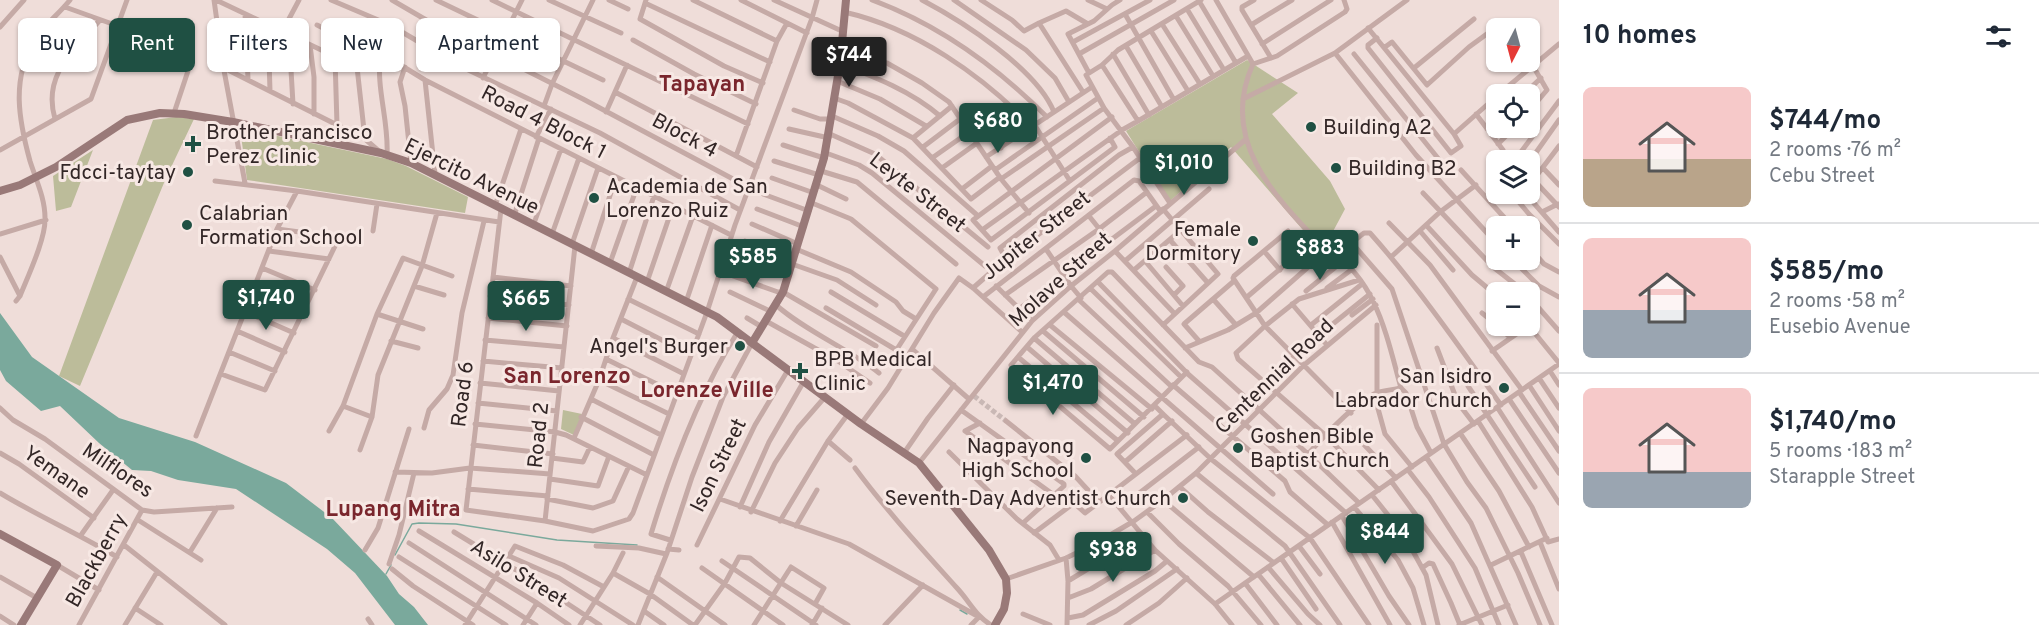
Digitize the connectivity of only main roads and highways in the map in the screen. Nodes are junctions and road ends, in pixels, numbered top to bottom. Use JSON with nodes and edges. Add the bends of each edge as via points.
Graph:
{"nodes":[{"id":1,"x":846,"y":0,"type":"edge"},
{"id":2,"x":0,"y":191,"type":"edge"},
{"id":3,"x":752,"y":343,"type":"junction"},
{"id":4,"x":0,"y":534,"type":"edge"},
{"id":5,"x":21,"y":625,"type":"edge"},
{"id":6,"x":993,"y":625,"type":"edge"}],
"edges":[{"from":1,"to":3,"type":"main road","via":[[825,155],[783,292]]},
{"from":2,"to":3,"type":"main road","name":"Ejercito Avenue","via":[[56,167],[127,120],[141,115],[174,112],[233,122],[384,153],[435,174],[717,317]]},
{"from":3,"to":6,"type":"main road","name":"Ejercito Avenue","via":[[919,463],[989,550],[1006,579],[1001,617]]},
{"from":4,"to":5,"type":"main road","via":[[57,565]]}]}
